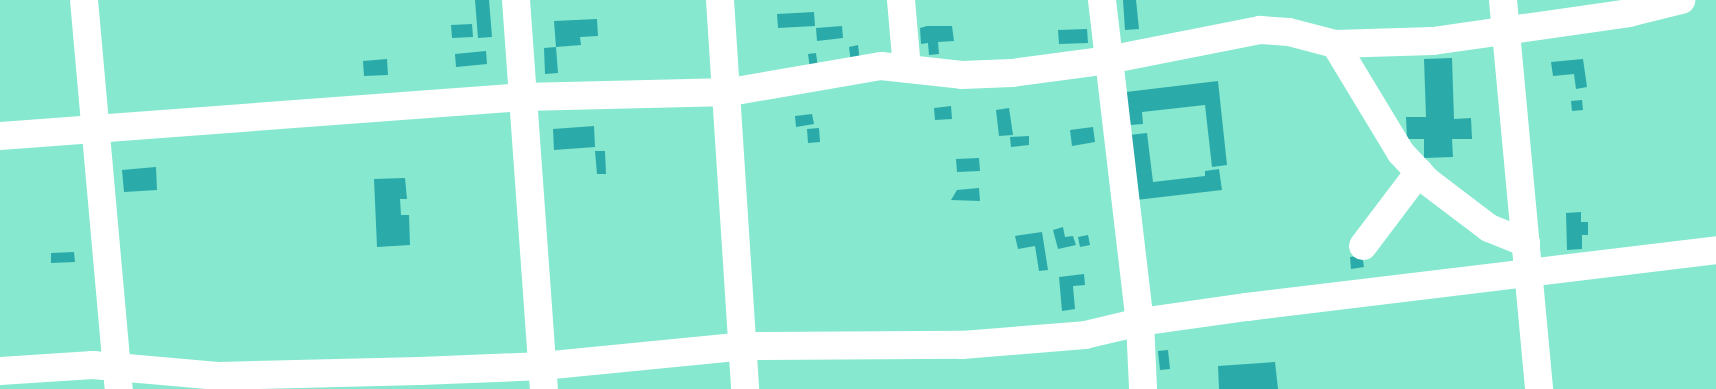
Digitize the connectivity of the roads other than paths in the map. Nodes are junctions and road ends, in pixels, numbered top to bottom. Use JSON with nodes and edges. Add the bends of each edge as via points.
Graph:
{"nodes":[{"id":1,"x":84,"y":0,"type":"edge"},
{"id":2,"x":516,"y":0,"type":"edge"},
{"id":3,"x":720,"y":0,"type":"edge"},
{"id":4,"x":901,"y":0,"type":"edge"},
{"id":5,"x":1102,"y":0,"type":"edge"},
{"id":6,"x":1503,"y":0,"type":"edge"},
{"id":7,"x":1681,"y":0,"type":"edge"},
{"id":8,"x":1505,"y":31,"type":"junction"},
{"id":9,"x":1334,"y":44,"type":"junction"},
{"id":10,"x":1108,"y":60,"type":"junction"},
{"id":11,"x":907,"y":69,"type":"junction"},
{"id":12,"x":730,"y":92,"type":"junction"},
{"id":13,"x":524,"y":97,"type":"junction"},
{"id":14,"x":98,"y":129,"type":"junction"},
{"id":15,"x":0,"y":136,"type":"edge"},
{"id":16,"x":1419,"y":172,"type":"junction"},
{"id":17,"x":1526,"y":243,"type":"junction"},
{"id":18,"x":1363,"y":246,"type":"dead end"},
{"id":19,"x":1716,"y":250,"type":"edge"},
{"id":20,"x":1529,"y":275,"type":"junction"},
{"id":21,"x":1140,"y":322,"type":"junction"},
{"id":22,"x":746,"y":346,"type":"junction"},
{"id":23,"x":0,"y":371,"type":"edge"},
{"id":24,"x":118,"y":378,"type":"edge"},
{"id":25,"x":543,"y":378,"type":"edge"},
{"id":26,"x":745,"y":389,"type":"edge"},
{"id":27,"x":1143,"y":389,"type":"edge"},
{"id":28,"x":1539,"y":389,"type":"edge"}],
"edges":[{"from":1,"to":14,"type":"street"},
{"from":2,"to":13,"type":"street"},
{"from":3,"to":12,"type":"street"},
{"from":4,"to":11,"type":"street"},
{"from":5,"to":10,"type":"street"},
{"from":6,"to":8,"type":"street"},
{"from":7,"to":8,"type":"street","via":[[1628,13]]},
{"from":8,"to":9,"type":"street","via":[[1433,41]]},
{"from":8,"to":17,"type":"street"},
{"from":9,"to":10,"type":"street","via":[[1290,32],[1260,30]]},
{"from":9,"to":16,"type":"street","via":[[1386,131]]},
{"from":10,"to":11,"type":"street","via":[[1012,73]]},
{"from":10,"to":21,"type":"street"},
{"from":11,"to":12,"type":"street","via":[[853,68]]},
{"from":12,"to":13,"type":"street"},
{"from":12,"to":22,"type":"street"},
{"from":13,"to":14,"type":"street"},
{"from":13,"to":25,"type":"street"},
{"from":14,"to":15,"type":"street"},
{"from":14,"to":24,"type":"street"},
{"from":16,"to":17,"type":"street","via":[[1489,228]]},
{"from":16,"to":18,"type":"street"},
{"from":17,"to":20,"type":"street"},
{"from":19,"to":20,"type":"street"},
{"from":20,"to":21,"type":"street"},
{"from":20,"to":28,"type":"street"},
{"from":21,"to":22,"type":"street","via":[[1085,335],[962,345]]},
{"from":21,"to":27,"type":"street"},
{"from":22,"to":25,"type":"street"},
{"from":22,"to":26,"type":"street"},
{"from":23,"to":24,"type":"street"},
{"from":24,"to":25,"type":"street"}]}
